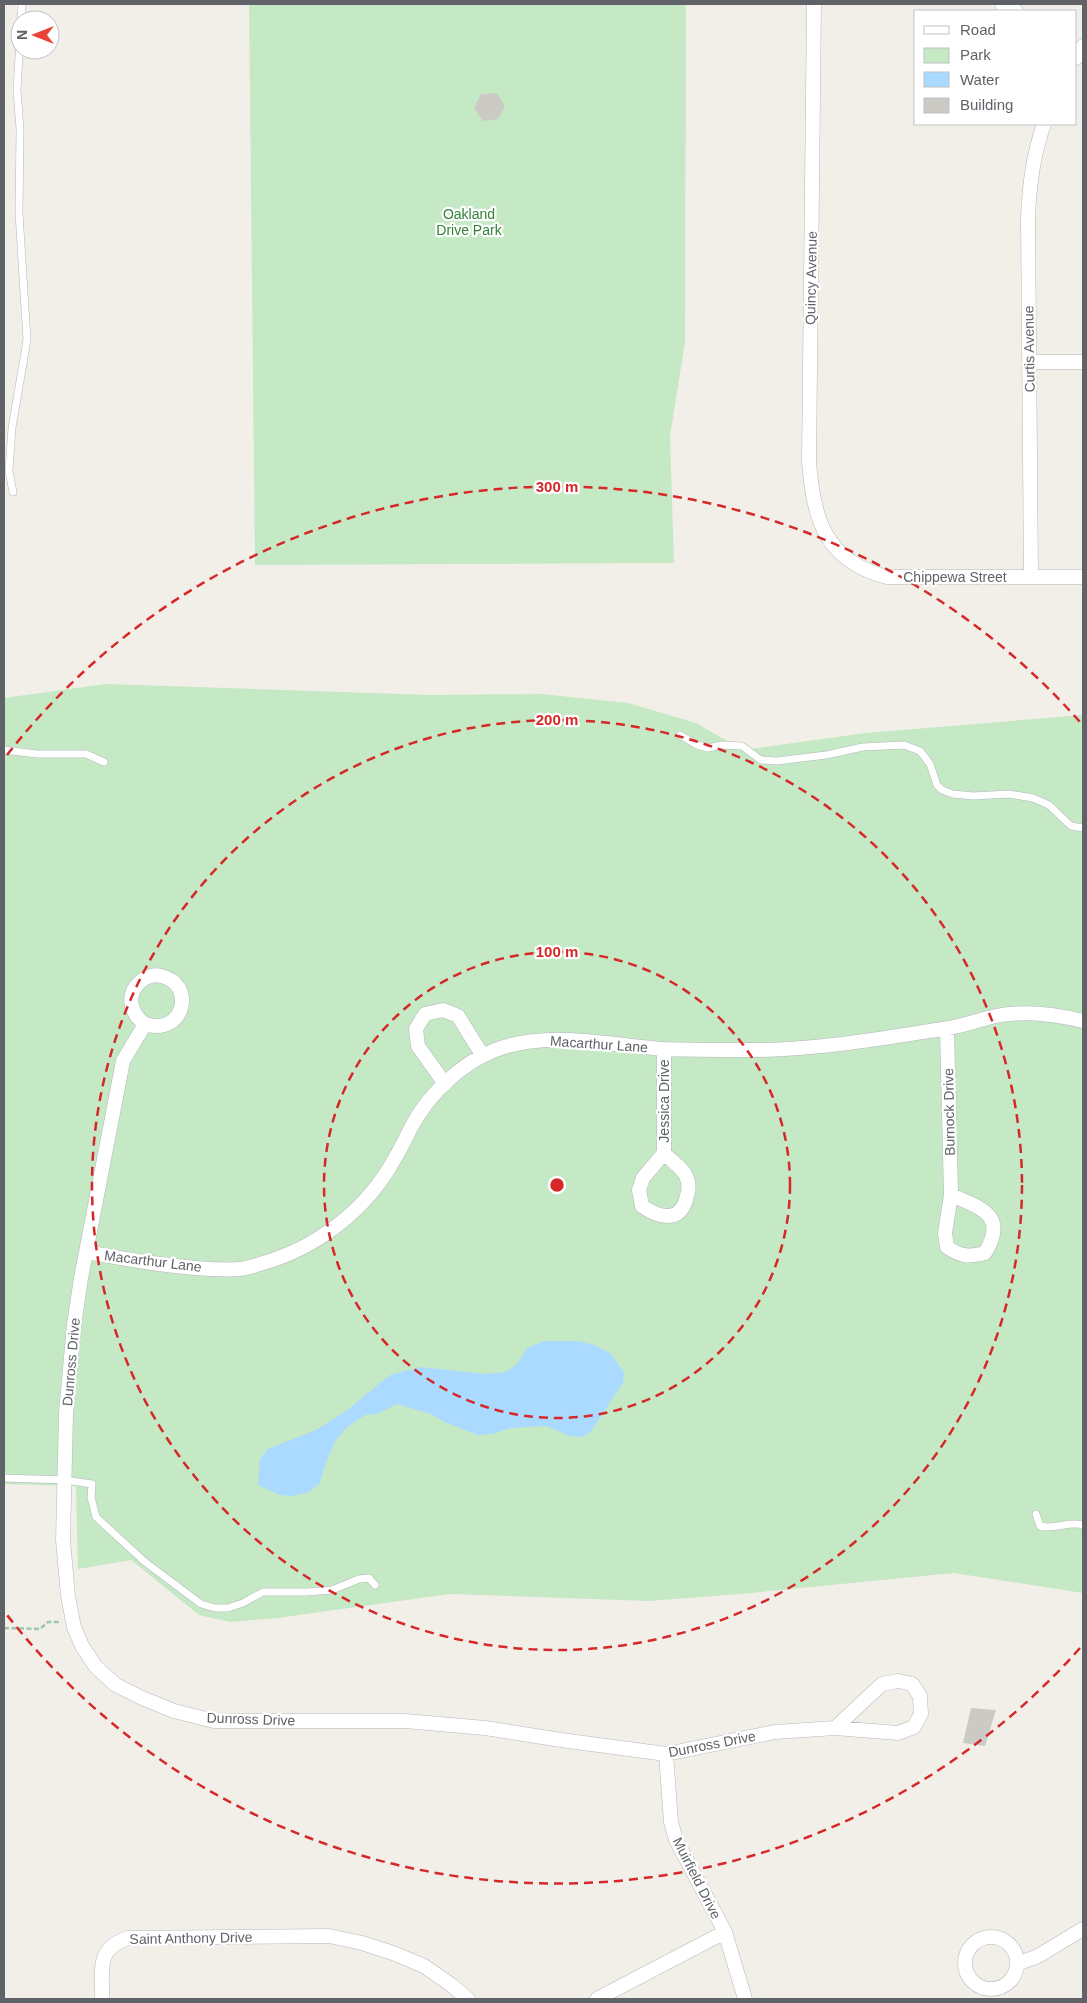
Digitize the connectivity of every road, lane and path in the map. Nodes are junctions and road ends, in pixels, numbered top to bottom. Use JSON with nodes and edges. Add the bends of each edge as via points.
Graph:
{"nodes":[{"id":1,"x":814,"y":4,"type":"edge"},
{"id":2,"x":1002,"y":4,"type":"edge"},
{"id":3,"x":1014,"y":10,"type":"edge"},
{"id":4,"x":19,"y":60,"type":"edge"},
{"id":5,"x":1044,"y":125,"type":"edge"},
{"id":6,"x":1029,"y":362,"type":"junction"},
{"id":7,"x":1083,"y":362,"type":"edge"},
{"id":8,"x":13,"y":492,"type":"dead end"},
{"id":9,"x":835,"y":547,"type":"joint"},
{"id":10,"x":1031,"y":577,"type":"junction"},
{"id":11,"x":1083,"y":577,"type":"edge"},
{"id":12,"x":680,"y":735,"type":"dead end"},
{"id":13,"x":4,"y":750,"type":"edge"},
{"id":14,"x":104,"y":762,"type":"dead end"},
{"id":15,"x":1083,"y":828,"type":"edge"},
{"id":16,"x":1083,"y":1021,"type":"edge"},
{"id":17,"x":145,"y":1024,"type":"dead end"},
{"id":18,"x":947,"y":1029,"type":"junction"},
{"id":19,"x":664,"y":1049,"type":"junction"},
{"id":20,"x":483,"y":1056,"type":"junction"},
{"id":21,"x":445,"y":1084,"type":"junction"},
{"id":22,"x":664,"y":1154,"type":"junction"},
{"id":23,"x":951,"y":1195,"type":"junction"},
{"id":24,"x":86,"y":1252,"type":"junction"},
{"id":25,"x":4,"y":1478,"type":"edge"},
{"id":26,"x":64,"y":1480,"type":"junction"},
{"id":27,"x":1036,"y":1514,"type":"dead end"},
{"id":28,"x":1083,"y":1525,"type":"edge"},
{"id":29,"x":376,"y":1585,"type":"dead end"},
{"id":30,"x":73,"y":1621,"type":"junction"},
{"id":31,"x":4,"y":1628,"type":"edge"},
{"id":32,"x":835,"y":1728,"type":"junction"},
{"id":33,"x":666,"y":1754,"type":"junction"},
{"id":34,"x":1083,"y":1929,"type":"edge"},
{"id":35,"x":725,"y":1932,"type":"junction"},
{"id":36,"x":1017,"y":1964,"type":"dead end"},
{"id":37,"x":102,"y":1999,"type":"edge"},
{"id":38,"x":468,"y":1999,"type":"edge"},
{"id":39,"x":597,"y":1999,"type":"edge"},
{"id":40,"x":745,"y":1999,"type":"edge"}],
"edges":[{"from":1,"to":9,"type":"street","name":"Quincy Avenue","via":[[810,462],[816,514]]},
{"from":2,"to":3,"type":"street"},
{"from":4,"to":8,"type":"lane","via":[[19,214],[27,340],[12,428],[9,471]]},
{"from":5,"to":6,"type":"street","name":"Curtis Avenue","via":[[1029,185]]},
{"from":6,"to":7,"type":"street"},
{"from":6,"to":10,"type":"street","name":"Curtis Avenue"},
{"from":9,"to":10,"type":"street","name":"Chippewa Street","via":[[853,563],[887,577]]},
{"from":10,"to":11,"type":"street","name":"Chippewa Street"},
{"from":12,"to":15,"type":"lane","via":[[708,748],[742,746],[761,760],[777,761],[863,747],[904,745],[920,751],[942,790],[973,796],[1009,794],[1033,798],[1049,805],[1071,826]]},
{"from":13,"to":14,"type":"lane","via":[[31,754],[86,754]]},
{"from":16,"to":18,"type":"street","name":"Macarthur Lane","via":[[1055,1014],[1028,1014],[998,1016]]},
{"from":17,"to":24,"type":"street","name":"Dunross Drive","via":[[123,1061]]},
{"from":18,"to":19,"type":"street","name":"Macarthur Lane","via":[[778,1050]]},
{"from":18,"to":23,"type":"street","name":"Burnock Drive"},
{"from":19,"to":20,"type":"street","name":"Macarthur Lane","via":[[540,1041]]},
{"from":19,"to":22,"type":"street","name":"Jessica Drive"},
{"from":20,"to":21,"type":"street","name":"Macarthur Lane"},
{"from":20,"to":21,"type":"street","via":[[458,1016],[443,1010],[425,1014],[416,1029],[418,1046]]},
{"from":21,"to":24,"type":"street","name":"Macarthur Lane","via":[[414,1121],[395,1160],[364,1203],[340,1224],[307,1245],[274,1260],[240,1270],[182,1268]]},
{"from":22,"to":22,"type":"street","name":"Jessica Drive","via":[[643,1178],[639,1190],[642,1206],[665,1217],[677,1214],[685,1205],[689,1190],[686,1176]]},
{"from":23,"to":23,"type":"street","name":"Burnock Drive","via":[[945,1233],[947,1247],[958,1255],[985,1253],[994,1232],[991,1218],[984,1210]]},
{"from":24,"to":26,"type":"street","name":"Dunross Drive","via":[[74,1325]]},
{"from":25,"to":26,"type":"lane"},
{"from":26,"to":29,"type":"lane","via":[[92,1484],[91,1497],[96,1517],[145,1562],[201,1604],[228,1608],[263,1592],[332,1590],[369,1578]]},
{"from":26,"to":30,"type":"street","name":"Dunross Drive","via":[[63,1540]]},
{"from":27,"to":28,"type":"lane","via":[[1040,1526],[1047,1528],[1075,1523]]},
{"from":30,"to":31,"type":"path","via":[[48,1622],[40,1629]]},
{"from":30,"to":33,"type":"street","name":"Dunross Drive","via":[[82,1646],[96,1667],[116,1686],[174,1711],[214,1721],[405,1721],[485,1728]]},
{"from":32,"to":32,"type":"street","name":"Dunross Drive","via":[[882,1684],[898,1681],[912,1684],[920,1696],[921,1714],[914,1727],[898,1733]]},
{"from":32,"to":33,"type":"street","name":"Dunross Drive","via":[[775,1732]]},
{"from":33,"to":35,"type":"street","name":"Muirfield Drive","via":[[670,1814],[676,1840]]},
{"from":34,"to":36,"type":"street","via":[[1038,1956]]},
{"from":35,"to":39,"type":"street"},
{"from":35,"to":40,"type":"street","name":"Muirfield Drive"},
{"from":37,"to":38,"type":"street","name":"Saint Anthony Drive","via":[[103,1957],[111,1945],[128,1938],[329,1936],[362,1943],[424,1966]]}]}
